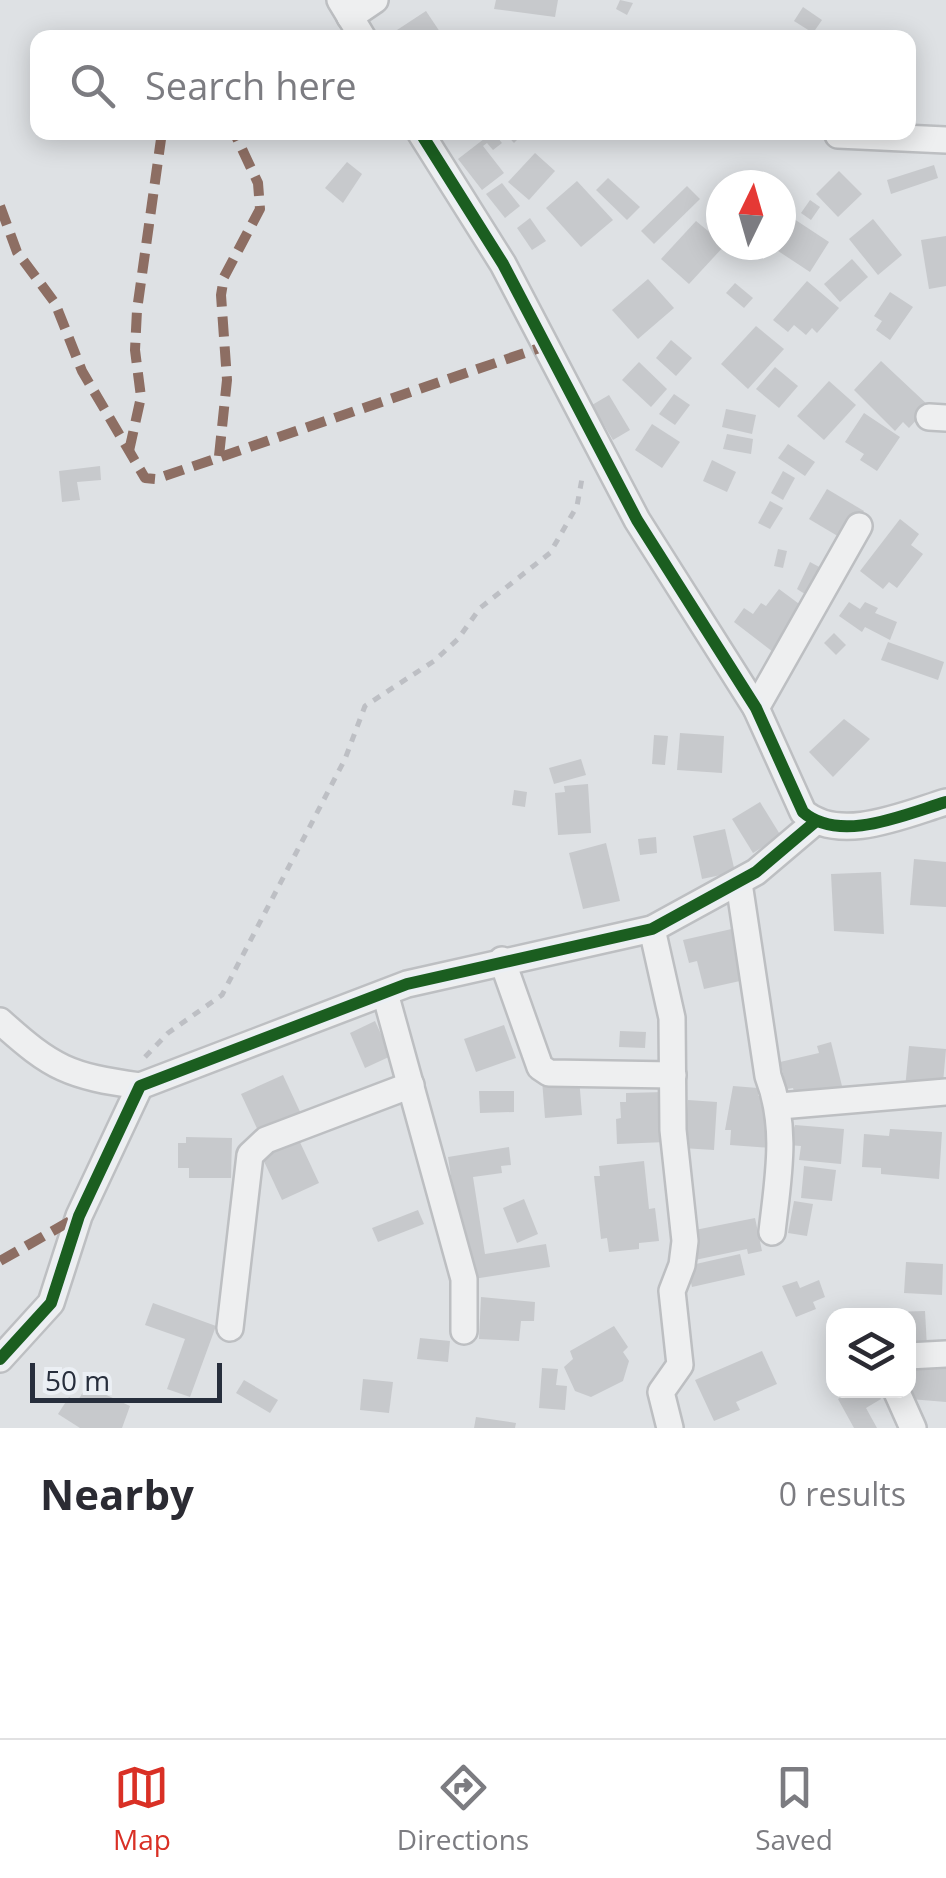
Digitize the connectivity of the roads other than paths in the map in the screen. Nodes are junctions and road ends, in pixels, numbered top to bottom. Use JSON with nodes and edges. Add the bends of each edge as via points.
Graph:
{"nodes":[{"id":1,"x":375,"y":0,"type":"edge"},
{"id":2,"x":351,"y":18,"type":"edge"},
{"id":3,"x":916,"y":139,"type":"edge"},
{"id":4,"x":425,"y":140,"type":"edge"},
{"id":5,"x":946,"y":140,"type":"edge"},
{"id":6,"x":859,"y":526,"type":"dead end"},
{"id":7,"x":756,"y":708,"type":"junction"},
{"id":8,"x":946,"y":802,"type":"edge"},
{"id":9,"x":815,"y":822,"type":"junction"},
{"id":10,"x":739,"y":883,"type":"junction"},
{"id":11,"x":652,"y":929,"type":"junction"},
{"id":12,"x":502,"y":960,"type":"junction"},
{"id":13,"x":385,"y":993,"type":"junction"},
{"id":14,"x":0,"y":1020,"type":"edge"},
{"id":15,"x":135,"y":1074,"type":"junction"},
{"id":16,"x":672,"y":1075,"type":"junction"},
{"id":17,"x":412,"y":1085,"type":"junction"},
{"id":18,"x":946,"y":1092,"type":"edge"},
{"id":19,"x":780,"y":1106,"type":"junction"},
{"id":20,"x":772,"y":1232,"type":"dead end"},
{"id":21,"x":230,"y":1328,"type":"dead end"},
{"id":22,"x":464,"y":1331,"type":"dead end"},
{"id":23,"x":946,"y":1354,"type":"edge"},
{"id":24,"x":916,"y":1356,"type":"edge"},
{"id":25,"x":0,"y":1358,"type":"edge"},
{"id":26,"x":900,"y":1398,"type":"edge"},
{"id":27,"x":670,"y":1428,"type":"edge"},
{"id":28,"x":913,"y":1428,"type":"edge"}],
"edges":[{"from":1,"to":2,"type":"street"},
{"from":3,"to":5,"type":"street"},
{"from":4,"to":7,"type":"street","via":[[503,264],[637,520]]},
{"from":6,"to":7,"type":"street"},
{"from":7,"to":9,"type":"street","via":[[792,796]]},
{"from":8,"to":9,"type":"street","via":[[879,822]]},
{"from":9,"to":10,"type":"street"},
{"from":10,"to":11,"type":"street"},
{"from":10,"to":19,"type":"street","via":[[768,1076]]},
{"from":11,"to":12,"type":"street"},
{"from":11,"to":16,"type":"street","via":[[672,1018]]},
{"from":12,"to":13,"type":"street"},
{"from":12,"to":16,"type":"street","via":[[540,1067]]},
{"from":13,"to":15,"type":"street"},
{"from":13,"to":17,"type":"street"},
{"from":14,"to":15,"type":"street","via":[[44,1062],[86,1078]]},
{"from":15,"to":25,"type":"street","via":[[51,1304]]},
{"from":16,"to":27,"type":"street","via":[[684,1241],[672,1292],[680,1365],[661,1392]]},
{"from":17,"to":21,"type":"street","via":[[266,1140],[250,1155]]},
{"from":17,"to":22,"type":"street","via":[[464,1279]]},
{"from":18,"to":19,"type":"street"},
{"from":19,"to":20,"type":"street"},
{"from":23,"to":24,"type":"street"},
{"from":26,"to":28,"type":"street"}]}
